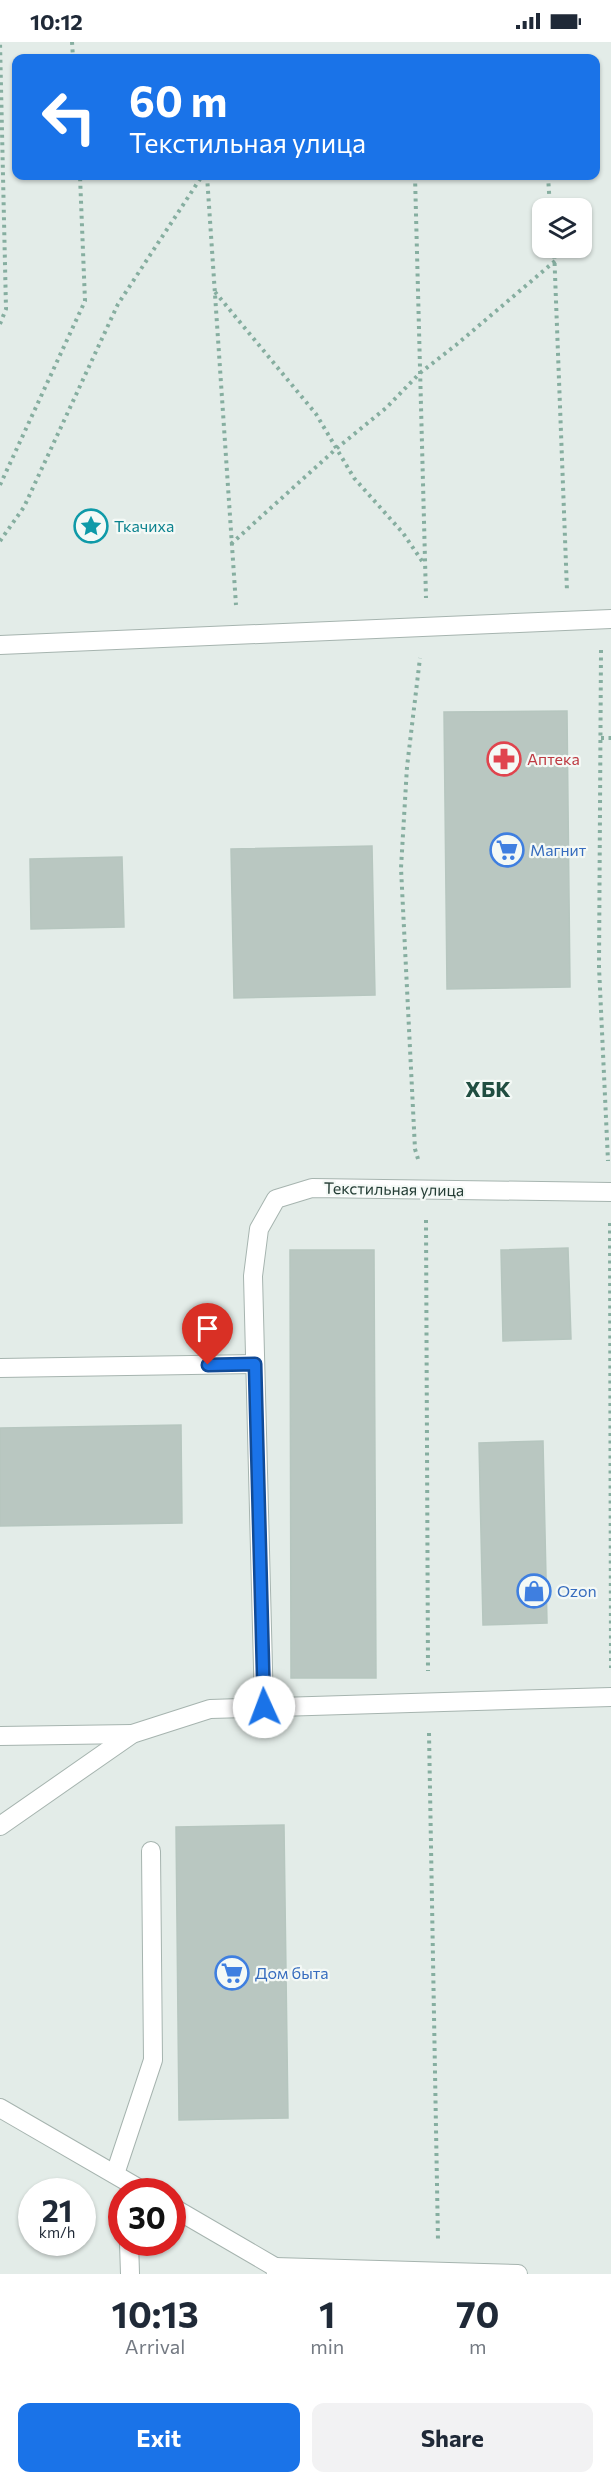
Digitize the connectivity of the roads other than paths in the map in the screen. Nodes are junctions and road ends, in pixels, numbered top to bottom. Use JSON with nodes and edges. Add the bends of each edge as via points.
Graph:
{"nodes":[{"id":1,"x":606,"y":619,"type":"edge"},
{"id":2,"x":0,"y":645,"type":"edge"},
{"id":3,"x":610,"y":1192,"type":"edge"},
{"id":4,"x":255,"y":1364,"type":"junction"},
{"id":5,"x":0,"y":1368,"type":"edge"},
{"id":6,"x":611,"y":1697,"type":"edge"},
{"id":7,"x":264,"y":1707,"type":"junction"},
{"id":8,"x":132,"y":1734,"type":"junction"},
{"id":9,"x":0,"y":1736,"type":"edge"},
{"id":10,"x":0,"y":1826,"type":"edge"},
{"id":11,"x":151,"y":1851,"type":"dead end"},
{"id":12,"x":0,"y":2108,"type":"edge"},
{"id":13,"x":117,"y":2178,"type":"edge"},
{"id":14,"x":125,"y":2178,"type":"edge"},
{"id":15,"x":186,"y":2216,"type":"edge"},
{"id":16,"x":129,"y":2256,"type":"edge"},
{"id":17,"x":275,"y":2270,"type":"edge"},
{"id":18,"x":130,"y":2274,"type":"edge"},
{"id":19,"x":518,"y":2274,"type":"edge"}],
"edges":[{"from":1,"to":2,"type":"street"},
{"from":3,"to":4,"type":"street","name":"Текстильная улица","via":[[312,1188],[276,1199],[259,1229],[253,1276]]},
{"from":4,"to":5,"type":"street"},
{"from":4,"to":7,"type":"street","name":"Текстильная улица"},
{"from":6,"to":7,"type":"street"},
{"from":7,"to":8,"type":"street","via":[[210,1709]]},
{"from":8,"to":9,"type":"street"},
{"from":8,"to":10,"type":"street"},
{"from":11,"to":14,"type":"street","via":[[153,2060]]},
{"from":12,"to":13,"type":"street"},
{"from":15,"to":17,"type":"street"},
{"from":16,"to":18,"type":"street"},
{"from":17,"to":19,"type":"street"}]}
